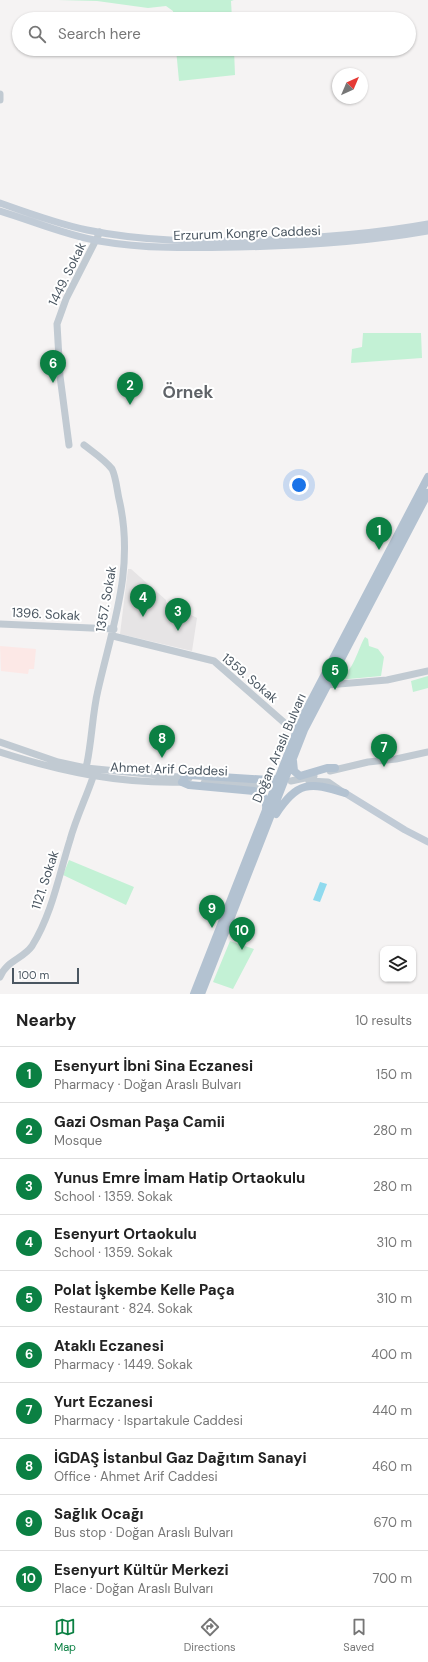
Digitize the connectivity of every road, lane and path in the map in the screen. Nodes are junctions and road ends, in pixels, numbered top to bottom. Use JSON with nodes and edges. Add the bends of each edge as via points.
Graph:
{"nodes":[{"id":1,"x":0,"y":94,"type":"edge"},
{"id":2,"x":0,"y":100,"type":"edge"},
{"id":3,"x":0,"y":203,"type":"edge"},
{"id":4,"x":0,"y":211,"type":"edge"},
{"id":5,"x":428,"y":224,"type":"edge"},
{"id":6,"x":428,"y":231,"type":"edge"},
{"id":7,"x":100,"y":232,"type":"junction"},
{"id":8,"x":97,"y":241,"type":"junction"},
{"id":9,"x":84,"y":445,"type":"dead end"},
{"id":10,"x":69,"y":446,"type":"dead end"},
{"id":11,"x":428,"y":477,"type":"edge"},
{"id":12,"x":428,"y":493,"type":"edge"},
{"id":13,"x":0,"y":624,"type":"edge"},
{"id":14,"x":113,"y":633,"type":"junction"},
{"id":15,"x":428,"y":672,"type":"edge"},
{"id":16,"x":327,"y":685,"type":"junction"},
{"id":17,"x":296,"y":733,"type":"junction"},
{"id":18,"x":0,"y":742,"type":"edge"},
{"id":19,"x":0,"y":752,"type":"edge"},
{"id":20,"x":32,"y":752,"type":"junction"},
{"id":21,"x":428,"y":752,"type":"edge"},
{"id":22,"x":21,"y":759,"type":"junction"},
{"id":23,"x":293,"y":761,"type":"junction"},
{"id":24,"x":86,"y":768,"type":"junction"},
{"id":25,"x":333,"y":769,"type":"junction"},
{"id":26,"x":153,"y":774,"type":"junction"},
{"id":27,"x":93,"y":777,"type":"junction"},
{"id":28,"x":279,"y":778,"type":"junction"},
{"id":29,"x":183,"y":780,"type":"junction"},
{"id":30,"x":153,"y":783,"type":"junction"},
{"id":31,"x":269,"y":784,"type":"dead end"},
{"id":32,"x":342,"y":791,"type":"junction"},
{"id":33,"x":266,"y":812,"type":"junction"},
{"id":34,"x":268,"y":824,"type":"junction"},
{"id":35,"x":428,"y":842,"type":"edge"},
{"id":36,"x":0,"y":977,"type":"edge"},
{"id":37,"x":194,"y":994,"type":"edge"},
{"id":38,"x":201,"y":994,"type":"edge"}],
"edges":[{"from":1,"to":2,"type":"street"},
{"from":3,"to":7,"type":"main road","name":"Erzurum Kongre Caddesi","via":[[74,227]]},
{"from":4,"to":8,"type":"main road","name":"Erzurum Kongre Caddesi"},
{"from":5,"to":7,"type":"main road","name":"Erzurum Kongre Caddesi","via":[[395,230],[304,238],[204,242],[136,238]]},
{"from":6,"to":8,"type":"main road","name":"Erzurum Kongre Caddesi","via":[[364,240],[204,249],[136,246]]},
{"from":7,"to":8,"type":"street","name":"1449. Sokak"},
{"from":8,"to":10,"type":"street","name":"1449. Sokak","via":[[66,299],[57,324],[60,376]]},
{"from":9,"to":14,"type":"street","name":"1357. Sokak","via":[[105,462],[113,473],[125,524],[124,570]]},
{"from":11,"to":17,"type":"main road","name":"Doğan Araslı Bulvarı"},
{"from":12,"to":16,"type":"main road","name":"Doğan Araslı Bulvarı"},
{"from":13,"to":14,"type":"street","name":"1396. Sokak"},
{"from":14,"to":17,"type":"street","name":"1359. Sokak","via":[[214,661]]},
{"from":14,"to":24,"type":"street","name":"1357. Sokak","via":[[96,698]]},
{"from":15,"to":16,"type":"street","via":[[387,680]]},
{"from":16,"to":23,"type":"main road","name":"Doğan Araslı Bulvarı","via":[[304,730]]},
{"from":17,"to":28,"type":"main road","name":"Doğan Araslı Bulvarı"},
{"from":18,"to":20,"type":"street","name":"Ahmet Arif Caddesi"},
{"from":19,"to":22,"type":"street","name":"Ahmet Arif Caddesi"},
{"from":20,"to":22,"type":"street","via":[[25,754]]},
{"from":20,"to":24,"type":"street","name":"Ahmet Arif Caddesi","via":[[58,762]]},
{"from":21,"to":25,"type":"street"},
{"from":22,"to":27,"type":"street","name":"Ahmet Arif Caddesi"},
{"from":23,"to":25,"type":"main road","via":[[294,771],[300,776],[327,768]]},
{"from":23,"to":34,"type":"main road","name":"Doğan Araslı Bulvarı"},
{"from":24,"to":26,"type":"street","name":"Ahmet Arif Caddesi"},
{"from":25,"to":32,"type":"street","via":[[328,776]]},
{"from":25,"to":32,"type":"street","via":[[291,783],[320,780]]},
{"from":26,"to":29,"type":"street","name":"Ahmet Arif Caddesi"},
{"from":26,"to":30,"type":"street","via":[[157,777]]},
{"from":27,"to":30,"type":"street","name":"Ahmet Arif Caddesi"},
{"from":27,"to":36,"type":"street","name":"1121. Sokak","via":[[46,916],[31,946],[7,965]]},
{"from":28,"to":29,"type":"main road","via":[[269,780],[189,775]]},
{"from":28,"to":33,"type":"main road","name":"Doğan Araslı Bulvarı"},
{"from":29,"to":30,"type":"street","name":"Ahmet Arif Caddesi"},
{"from":29,"to":31,"type":"street","name":"Ahmet Arif Caddesi"},
{"from":29,"to":33,"type":"main road","via":[[189,785],[254,791],[263,796]]},
{"from":32,"to":34,"type":"main road","via":[[325,786],[302,788],[288,796]]},
{"from":32,"to":35,"type":"main road"},
{"from":33,"to":37,"type":"main road","name":"Doğan Araslı Bulvarı"},
{"from":34,"to":38,"type":"main road","name":"Doğan Araslı Bulvarı"}]}
